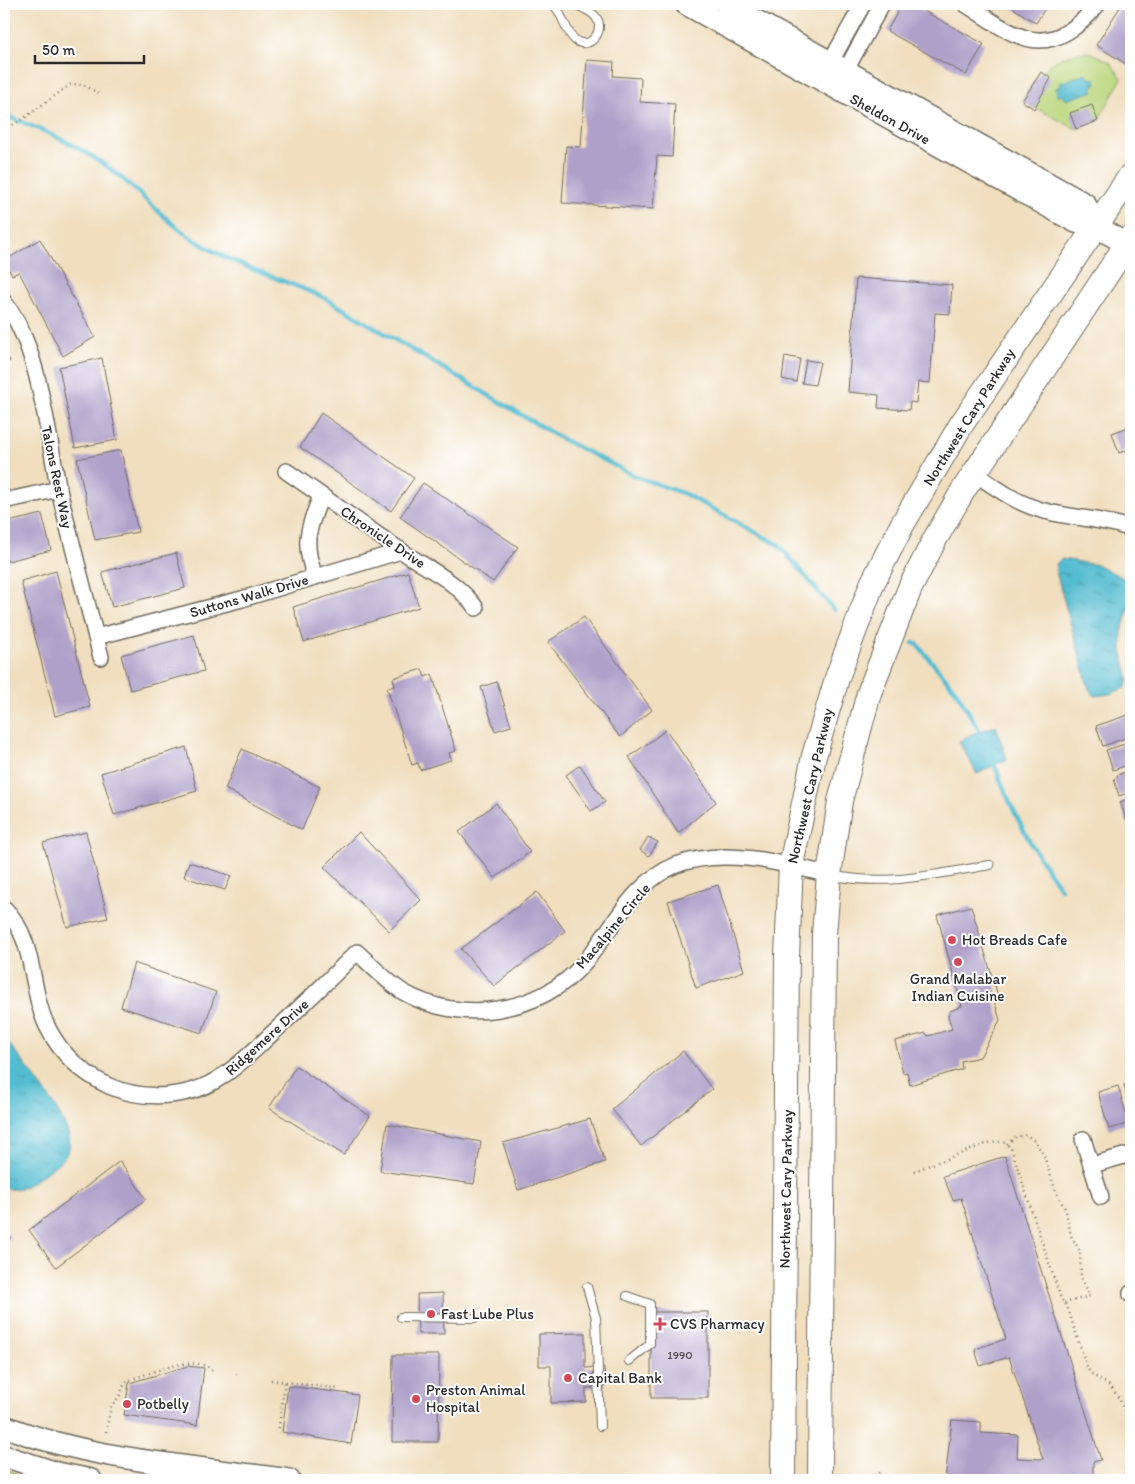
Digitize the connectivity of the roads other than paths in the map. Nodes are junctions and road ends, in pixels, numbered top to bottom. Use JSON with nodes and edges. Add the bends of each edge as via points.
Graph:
{"nodes":[{"id":1,"x":552,"y":4,"type":"edge"},
{"id":2,"x":574,"y":4,"type":"edge"},
{"id":3,"x":686,"y":4,"type":"edge"},
{"id":4,"x":726,"y":4,"type":"edge"},
{"id":5,"x":863,"y":4,"type":"edge"},
{"id":6,"x":882,"y":4,"type":"edge"},
{"id":7,"x":965,"y":4,"type":"edge"},
{"id":8,"x":1098,"y":4,"type":"edge"},
{"id":9,"x":833,"y":75,"type":"junction"},
{"id":10,"x":1131,"y":175,"type":"edge"},
{"id":11,"x":1097,"y":228,"type":"junction"},
{"id":12,"x":1129,"y":241,"type":"edge"},
{"id":13,"x":4,"y":302,"type":"edge"},
{"id":14,"x":286,"y":471,"type":"dead end"},
{"id":15,"x":974,"y":473,"type":"junction"},
{"id":16,"x":59,"y":489,"type":"junction"},
{"id":17,"x":320,"y":496,"type":"junction"},
{"id":18,"x":4,"y":501,"type":"edge"},
{"id":19,"x":1131,"y":530,"type":"edge"},
{"id":20,"x":402,"y":551,"type":"junction"},
{"id":21,"x":315,"y":577,"type":"junction"},
{"id":22,"x":476,"y":608,"type":"dead end"},
{"id":23,"x":96,"y":637,"type":"junction"},
{"id":24,"x":101,"y":657,"type":"dead end"},
{"id":25,"x":791,"y":865,"type":"junction"},
{"id":26,"x":990,"y":865,"type":"dead end"},
{"id":27,"x":829,"y":874,"type":"junction"},
{"id":28,"x":4,"y":908,"type":"edge"},
{"id":29,"x":357,"y":952,"type":"joint"},
{"id":30,"x":1083,"y":1139,"type":"dead end"},
{"id":31,"x":1131,"y":1154,"type":"edge"},
{"id":32,"x":1092,"y":1165,"type":"junction"},
{"id":33,"x":1101,"y":1197,"type":"dead end"},
{"id":34,"x":588,"y":1287,"type":"dead end"},
{"id":35,"x":626,"y":1296,"type":"dead end"},
{"id":36,"x":401,"y":1317,"type":"dead end"},
{"id":37,"x":475,"y":1318,"type":"dead end"},
{"id":38,"x":629,"y":1361,"type":"dead end"},
{"id":39,"x":4,"y":1426,"type":"edge"},
{"id":40,"x":600,"y":1426,"type":"dead end"},
{"id":41,"x":4,"y":1456,"type":"edge"},
{"id":42,"x":198,"y":1474,"type":"edge"},
{"id":43,"x":221,"y":1475,"type":"edge"},
{"id":44,"x":91,"y":1480,"type":"edge"},
{"id":45,"x":289,"y":1480,"type":"edge"},
{"id":46,"x":783,"y":1480,"type":"edge"},
{"id":47,"x":820,"y":1480,"type":"edge"}],
"edges":[{"from":1,"to":2,"type":"lane","via":[[574,39],[589,42],[597,37],[599,21],[594,14]]},
{"from":3,"to":9,"type":"street","name":"Sheldon Drive"},
{"from":4,"to":9,"type":"street","name":"Sheldon Drive"},
{"from":5,"to":9,"type":"street"},
{"from":6,"to":9,"type":"street"},
{"from":7,"to":8,"type":"street","via":[[1026,38],[1038,40],[1058,36],[1078,26]]},
{"from":9,"to":11,"type":"street","name":"Sheldon Drive","via":[[1076,222]]},
{"from":10,"to":11,"type":"main road","name":"Northwest Cary Parkway"},
{"from":11,"to":12,"type":"street","name":"Sheldon Drive"},
{"from":11,"to":25,"type":"main road","name":"Northwest Cary Parkway","via":[[961,425],[902,525],[872,584],[838,675],[814,756]]},
{"from":12,"to":15,"type":"main road"},
{"from":13,"to":16,"type":"street","name":"Talons Rest Way","via":[[24,335],[32,358]]},
{"from":14,"to":17,"type":"street","name":"Chronicle Drive"},
{"from":15,"to":19,"type":"street","via":[[1029,506],[1104,520]]},
{"from":15,"to":27,"type":"main road","via":[[934,539],[887,644],[845,782]]},
{"from":16,"to":18,"type":"street"},
{"from":16,"to":23,"type":"street","name":"Talons Rest Way"},
{"from":17,"to":20,"type":"street","name":"Chronicle Drive"},
{"from":17,"to":21,"type":"street","via":[[308,531],[307,553]]},
{"from":20,"to":21,"type":"street","name":"Suttons Walk Drive"},
{"from":20,"to":22,"type":"street","name":"Chronicle Drive","via":[[450,582]]},
{"from":21,"to":23,"type":"street","name":"Suttons Walk Drive"},
{"from":23,"to":24,"type":"street","name":"Talons Rest Way"},
{"from":25,"to":27,"type":"street","name":"Macalpine Circle"},
{"from":25,"to":29,"type":"street","name":"Macalpine Circle","via":[[712,857],[674,866],[644,886],[571,976],[532,999],[495,1010],[456,1009],[421,1000],[392,984]]},
{"from":25,"to":46,"type":"main road","name":"Northwest Cary Parkway","via":[[787,956]]},
{"from":26,"to":27,"type":"lane","via":[[897,880],[847,879]]},
{"from":27,"to":47,"type":"main road","via":[[824,934]]},
{"from":28,"to":29,"type":"street","name":"Ridgemere Drive","via":[[16,922],[27,945],[48,1029],[63,1051],[89,1075],[104,1083],[118,1090],[151,1096],[188,1092],[220,1078],[242,1062]]},
{"from":30,"to":32,"type":"street"},
{"from":31,"to":32,"type":"street"},
{"from":32,"to":33,"type":"street"},
{"from":34,"to":40,"type":"lane","via":[[596,1318]]},
{"from":35,"to":38,"type":"lane","via":[[650,1304],[650,1344]]},
{"from":36,"to":37,"type":"lane"},
{"from":39,"to":42,"type":"street","via":[[83,1451]]},
{"from":41,"to":44,"type":"street","via":[[56,1473]]},
{"from":42,"to":43,"type":"street"},
{"from":43,"to":45,"type":"street"}]}
